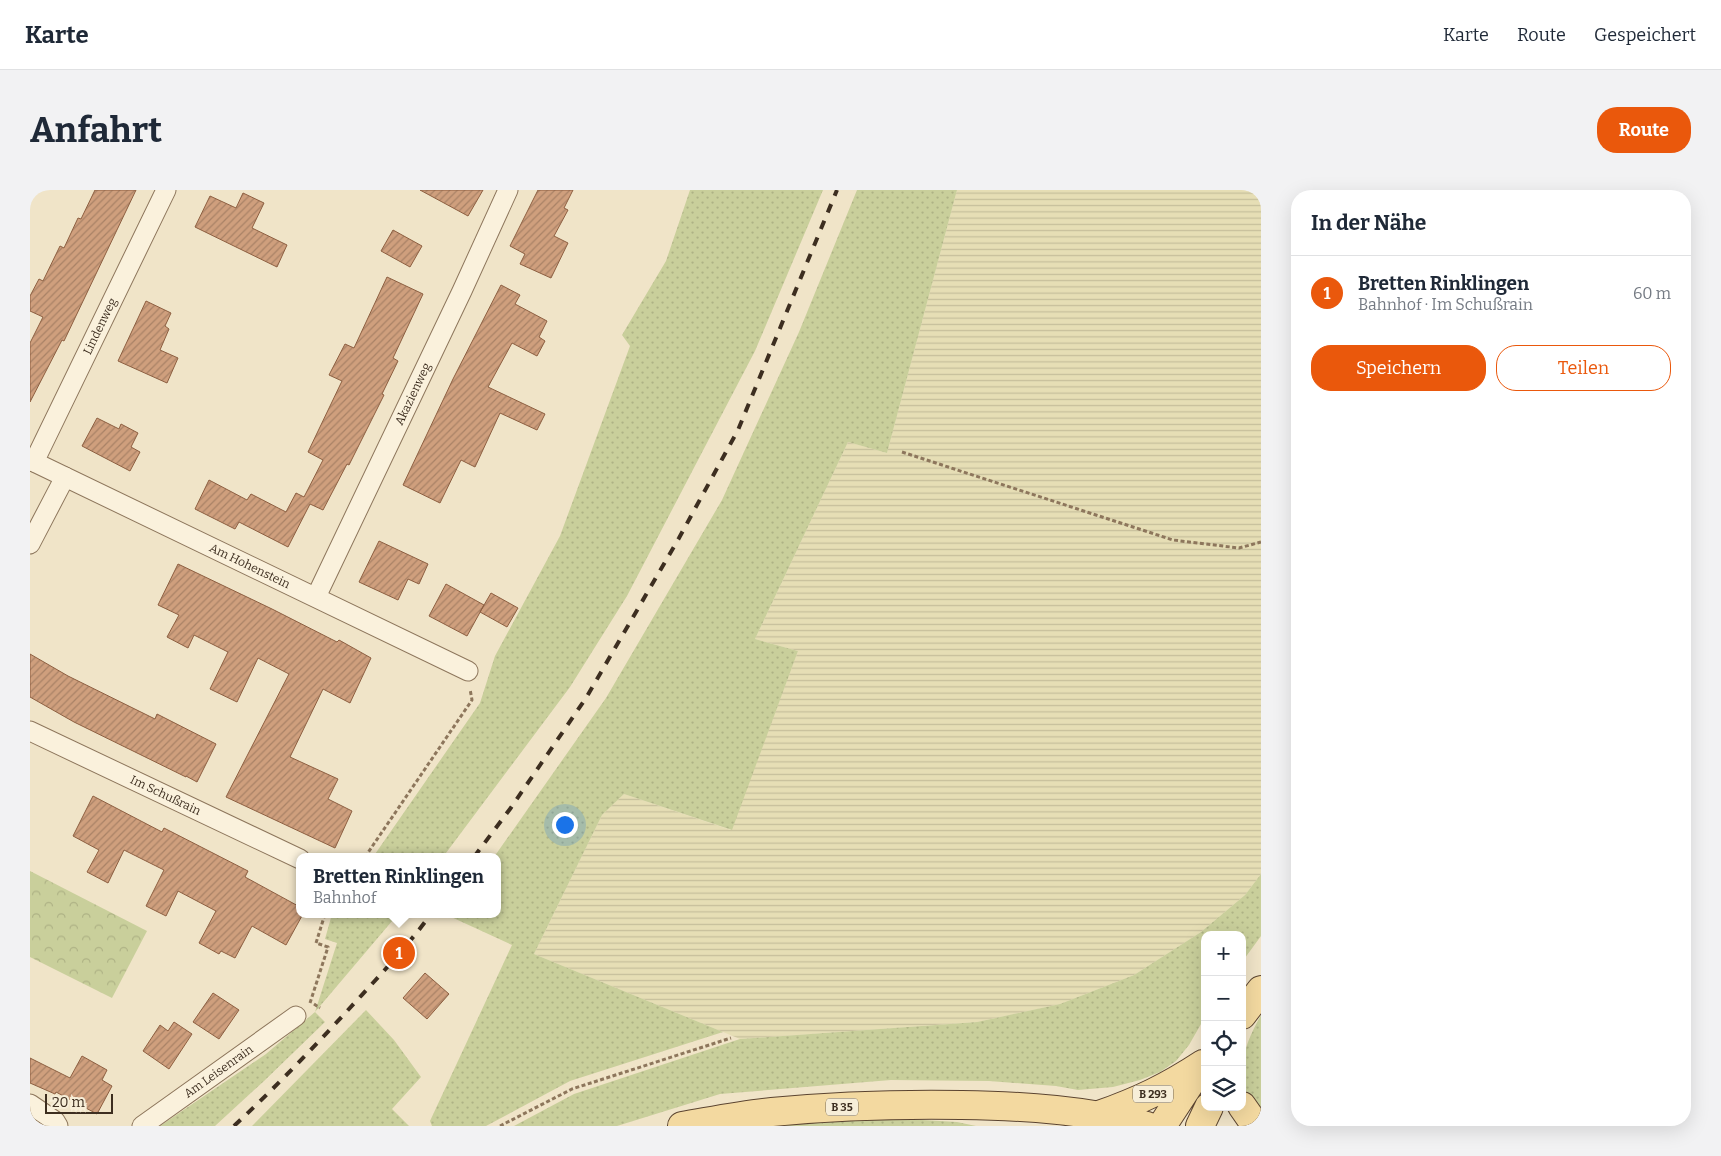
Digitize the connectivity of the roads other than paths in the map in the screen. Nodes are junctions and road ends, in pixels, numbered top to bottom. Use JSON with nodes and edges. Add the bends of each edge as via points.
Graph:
{"nodes":[{"id":1,"x":166,"y":190,"type":"edge"},
{"id":2,"x":508,"y":190,"type":"edge"},
{"id":3,"x":32,"y":461,"type":"edge"},
{"id":4,"x":65,"y":477,"type":"junction"},
{"id":5,"x":30,"y":544,"type":"edge"},
{"id":6,"x":316,"y":598,"type":"junction"},
{"id":7,"x":468,"y":671,"type":"road end"},
{"id":8,"x":30,"y":732,"type":"edge"},
{"id":9,"x":296,"y":857,"type":"edge"},
{"id":10,"x":1252,"y":1002,"type":"edge"},
{"id":11,"x":296,"y":1016,"type":"dead end"},
{"id":12,"x":1245,"y":1021,"type":"edge"},
{"id":13,"x":1201,"y":1065,"type":"edge"},
{"id":14,"x":1202,"y":1066,"type":"edge"},
{"id":15,"x":30,"y":1104,"type":"edge"},
{"id":16,"x":1207,"y":1111,"type":"edge"},
{"id":17,"x":1246,"y":1111,"type":"edge"},
{"id":18,"x":1099,"y":1115,"type":"junction"},
{"id":19,"x":58,"y":1126,"type":"edge"},
{"id":20,"x":142,"y":1126,"type":"edge"},
{"id":21,"x":682,"y":1126,"type":"edge"},
{"id":22,"x":1147,"y":1126,"type":"edge"},
{"id":23,"x":1162,"y":1126,"type":"edge"},
{"id":24,"x":1200,"y":1126,"type":"edge"},
{"id":25,"x":1256,"y":1126,"type":"edge"}],
"edges":[{"from":1,"to":3,"type":"street","name":"Lindenweg"},
{"from":2,"to":6,"type":"street","name":"Akazienweg"},
{"from":3,"to":4,"type":"street","name":"Am Hohenstein"},
{"from":4,"to":5,"type":"street"},
{"from":4,"to":6,"type":"street","name":"Am Hohenstein"},
{"from":6,"to":7,"type":"street","name":"Am Hohenstein"},
{"from":8,"to":9,"type":"street","name":"Im Schußrain"},
{"from":10,"to":12,"type":"main road"},
{"from":11,"to":20,"type":"street","name":"Am Leisenrain"},
{"from":13,"to":18,"type":"main road","number":"B 293","via":[[1156,1092]]},
{"from":14,"to":23,"type":"main road","number":"B 293"},
{"from":15,"to":19,"type":"street"},
{"from":16,"to":24,"type":"main road"},
{"from":17,"to":25,"type":"main road"},
{"from":18,"to":21,"type":"main road","number":"B 35","via":[[1012,1106],[894,1104],[771,1112]]},
{"from":18,"to":22,"type":"main road","number":"B 35"}]}
